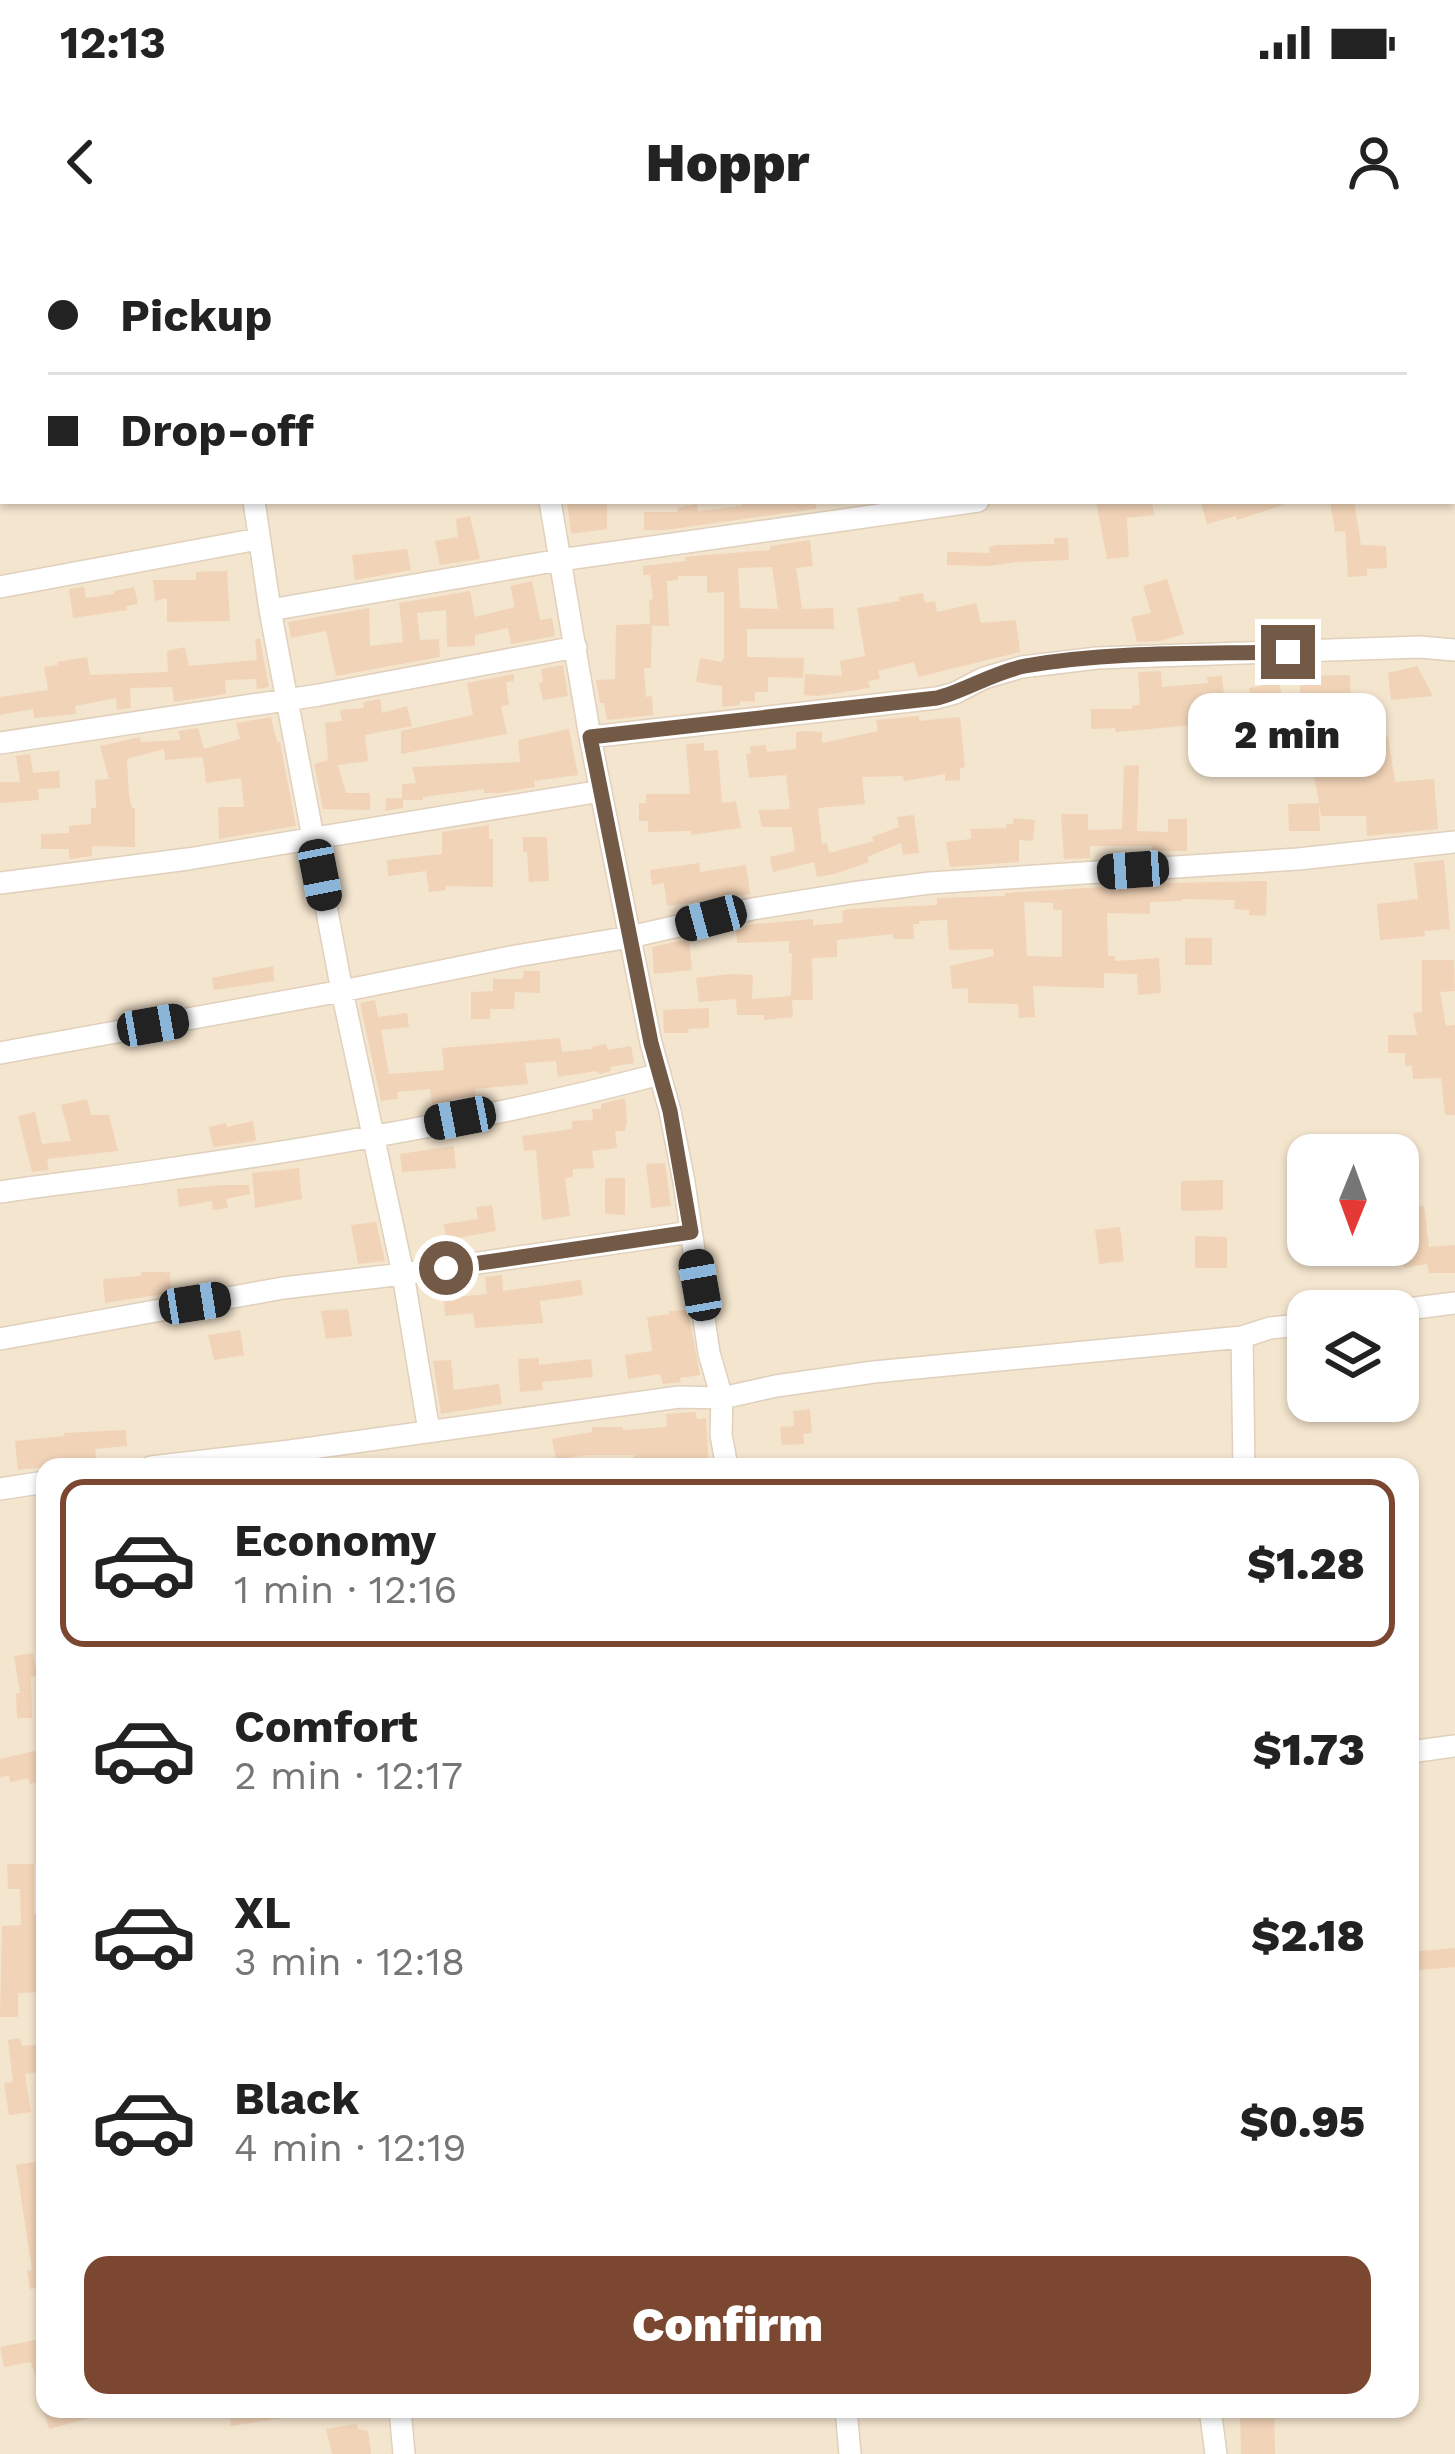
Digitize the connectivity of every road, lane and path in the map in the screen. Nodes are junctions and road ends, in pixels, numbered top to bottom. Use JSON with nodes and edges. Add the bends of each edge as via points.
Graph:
{"nodes":[{"id":1,"x":254,"y":504,"type":"edge"},
{"id":2,"x":551,"y":504,"type":"edge"},
{"id":3,"x":958,"y":504,"type":"edge"},
{"id":4,"x":258,"y":539,"type":"junction"},
{"id":5,"x":560,"y":560,"type":"junction"},
{"id":6,"x":0,"y":586,"type":"edge"},
{"id":7,"x":270,"y":610,"type":"junction"},
{"id":8,"x":576,"y":646,"type":"junction"},
{"id":9,"x":1455,"y":650,"type":"edge"},
{"id":10,"x":288,"y":699,"type":"junction"},
{"id":11,"x":590,"y":737,"type":"junction"},
{"id":12,"x":0,"y":743,"type":"edge"},
{"id":13,"x":602,"y":791,"type":"junction"},
{"id":14,"x":314,"y":836,"type":"junction"},
{"id":15,"x":1455,"y":842,"type":"edge"},
{"id":16,"x":0,"y":883,"type":"edge"},
{"id":17,"x":631,"y":937,"type":"junction"},
{"id":18,"x":342,"y":991,"type":"junction"},
{"id":19,"x":0,"y":1053,"type":"edge"},
{"id":20,"x":660,"y":1074,"type":"junction"},
{"id":21,"x":373,"y":1135,"type":"junction"},
{"id":22,"x":0,"y":1192,"type":"edge"},
{"id":23,"x":691,"y":1232,"type":"junction"},
{"id":24,"x":403,"y":1274,"type":"junction"},
{"id":25,"x":1455,"y":1303,"type":"edge"},
{"id":26,"x":1419,"y":1308,"type":"edge"},
{"id":27,"x":1287,"y":1326,"type":"edge"},
{"id":28,"x":1242,"y":1337,"type":"junction"},
{"id":29,"x":0,"y":1340,"type":"edge"},
{"id":30,"x":722,"y":1398,"type":"junction"},
{"id":31,"x":429,"y":1431,"type":"junction"},
{"id":32,"x":295,"y":1458,"type":"edge"},
{"id":33,"x":725,"y":1458,"type":"edge"},
{"id":34,"x":1244,"y":1458,"type":"edge"},
{"id":35,"x":36,"y":1484,"type":"edge"},
{"id":36,"x":0,"y":1489,"type":"edge"},
{"id":37,"x":1455,"y":1746,"type":"edge"},
{"id":38,"x":1419,"y":1752,"type":"edge"},
{"id":39,"x":401,"y":2418,"type":"edge"},
{"id":40,"x":847,"y":2418,"type":"edge"},
{"id":41,"x":1211,"y":2418,"type":"edge"},
{"id":42,"x":404,"y":2454,"type":"edge"},
{"id":43,"x":850,"y":2454,"type":"edge"},
{"id":44,"x":1216,"y":2454,"type":"edge"}],
"edges":[{"from":1,"to":4,"type":"street"},
{"from":2,"to":5,"type":"street"},
{"from":3,"to":5,"type":"street"},
{"from":4,"to":6,"type":"street"},
{"from":4,"to":7,"type":"street"},
{"from":5,"to":7,"type":"street"},
{"from":5,"to":8,"type":"street"},
{"from":7,"to":10,"type":"street"},
{"from":8,"to":10,"type":"street"},
{"from":8,"to":11,"type":"street"},
{"from":9,"to":11,"type":"street","via":[[1097,658],[1022,667],[916,701]]},
{"from":10,"to":12,"type":"street"},
{"from":10,"to":14,"type":"street"},
{"from":11,"to":13,"type":"street"},
{"from":13,"to":14,"type":"street"},
{"from":13,"to":17,"type":"street"},
{"from":14,"to":16,"type":"street"},
{"from":14,"to":18,"type":"street"},
{"from":15,"to":17,"type":"street","via":[[929,883]]},
{"from":17,"to":18,"type":"street"},
{"from":17,"to":20,"type":"street"},
{"from":18,"to":19,"type":"street"},
{"from":18,"to":21,"type":"street"},
{"from":20,"to":21,"type":"street"},
{"from":20,"to":23,"type":"street"},
{"from":21,"to":22,"type":"street"},
{"from":21,"to":24,"type":"street"},
{"from":23,"to":24,"type":"street"},
{"from":23,"to":30,"type":"street"},
{"from":24,"to":29,"type":"street"},
{"from":24,"to":31,"type":"street"},
{"from":25,"to":26,"type":"street"},
{"from":27,"to":28,"type":"street"},
{"from":28,"to":30,"type":"street","via":[[874,1372]]},
{"from":28,"to":34,"type":"street"},
{"from":30,"to":31,"type":"street"},
{"from":30,"to":33,"type":"street"},
{"from":31,"to":32,"type":"street"},
{"from":35,"to":36,"type":"street"},
{"from":37,"to":38,"type":"street"},
{"from":39,"to":42,"type":"street"},
{"from":40,"to":43,"type":"street"},
{"from":41,"to":44,"type":"street"}]}
